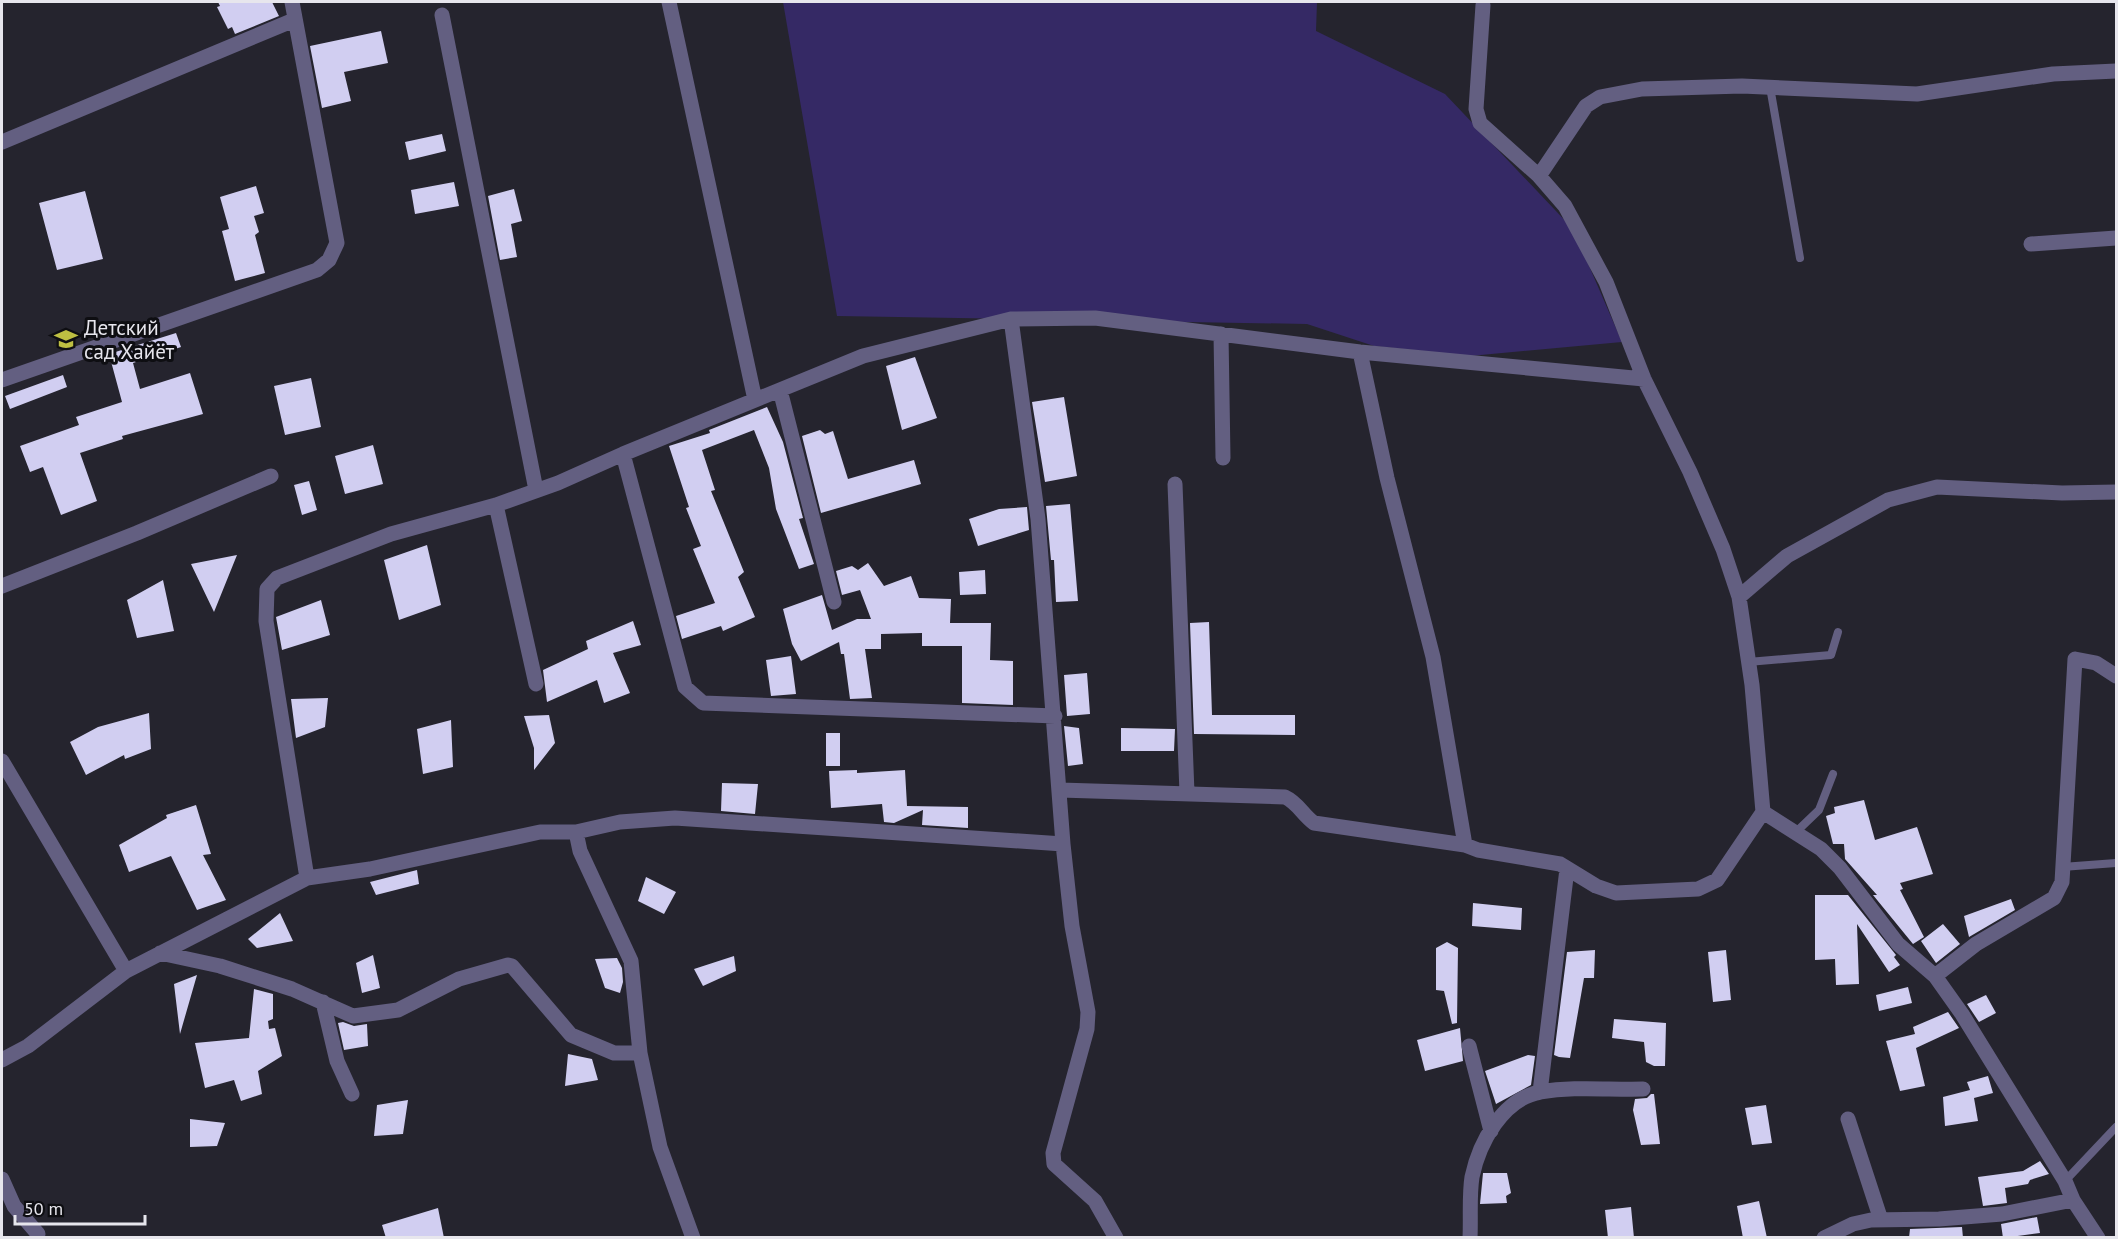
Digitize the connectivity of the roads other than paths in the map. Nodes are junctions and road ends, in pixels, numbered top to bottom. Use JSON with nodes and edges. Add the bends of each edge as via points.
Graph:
{"nodes":[{"id":1,"x":292,"y":2,"type":"edge"},
{"id":2,"x":669,"y":2,"type":"edge"},
{"id":3,"x":1483,"y":5,"type":"dead end"},
{"id":4,"x":442,"y":15,"type":"dead end"},
{"id":5,"x":294,"y":20,"type":"junction"},
{"id":6,"x":2116,"y":72,"type":"edge"},
{"id":7,"x":1770,"y":87,"type":"junction"},
{"id":8,"x":2,"y":142,"type":"edge"},
{"id":9,"x":1539,"y":176,"type":"junction"},
{"id":10,"x":2116,"y":238,"type":"edge"},
{"id":11,"x":2031,"y":244,"type":"dead end"},
{"id":12,"x":1800,"y":258,"type":"dead end"},
{"id":13,"x":1011,"y":319,"type":"junction"},
{"id":14,"x":1221,"y":334,"type":"junction"},
{"id":15,"x":1360,"y":352,"type":"junction"},
{"id":16,"x":1644,"y":379,"type":"junction"},
{"id":17,"x":2,"y":380,"type":"edge"},
{"id":18,"x":780,"y":390,"type":"junction"},
{"id":19,"x":755,"y":400,"type":"junction"},
{"id":20,"x":623,"y":454,"type":"junction"},
{"id":21,"x":1223,"y":458,"type":"dead end"},
{"id":22,"x":271,"y":476,"type":"dead end"},
{"id":23,"x":1175,"y":484,"type":"dead end"},
{"id":24,"x":536,"y":490,"type":"junction"},
{"id":25,"x":2116,"y":492,"type":"edge"},
{"id":26,"x":496,"y":506,"type":"junction"},
{"id":27,"x":2,"y":586,"type":"edge"},
{"id":28,"x":1739,"y":597,"type":"junction"},
{"id":29,"x":834,"y":603,"type":"dead end"},
{"id":30,"x":1838,"y":632,"type":"dead end"},
{"id":31,"x":1748,"y":662,"type":"junction"},
{"id":32,"x":2116,"y":676,"type":"edge"},
{"id":33,"x":536,"y":684,"type":"dead end"},
{"id":34,"x":1055,"y":716,"type":"junction"},
{"id":35,"x":2,"y":761,"type":"edge"},
{"id":36,"x":1833,"y":774,"type":"dead end"},
{"id":37,"x":1060,"y":790,"type":"junction"},
{"id":38,"x":1187,"y":793,"type":"junction"},
{"id":39,"x":1763,"y":812,"type":"junction"},
{"id":40,"x":576,"y":832,"type":"junction"},
{"id":41,"x":1796,"y":832,"type":"junction"},
{"id":42,"x":1063,"y":844,"type":"junction"},
{"id":43,"x":1465,"y":845,"type":"junction"},
{"id":44,"x":2116,"y":863,"type":"edge"},
{"id":45,"x":2061,"y":867,"type":"junction"},
{"id":46,"x":1567,"y":869,"type":"junction"},
{"id":47,"x":307,"y":878,"type":"junction"},
{"id":48,"x":160,"y":953,"type":"junction"},
{"id":49,"x":126,"y":971,"type":"junction"},
{"id":50,"x":1935,"y":976,"type":"junction"},
{"id":51,"x":323,"y":1002,"type":"junction"},
{"id":52,"x":1469,"y":1046,"type":"dead end"},
{"id":53,"x":640,"y":1053,"type":"junction"},
{"id":54,"x":2,"y":1060,"type":"edge"},
{"id":55,"x":1642,"y":1089,"type":"dead end"},
{"id":56,"x":1540,"y":1092,"type":"junction"},
{"id":57,"x":352,"y":1094,"type":"dead end"},
{"id":58,"x":1848,"y":1119,"type":"dead end"},
{"id":59,"x":2116,"y":1127,"type":"edge"},
{"id":60,"x":1491,"y":1131,"type":"junction"},
{"id":61,"x":2,"y":1179,"type":"edge"},
{"id":62,"x":2065,"y":1181,"type":"junction"},
{"id":63,"x":2073,"y":1200,"type":"junction"},
{"id":64,"x":1881,"y":1220,"type":"junction"},
{"id":65,"x":38,"y":1234,"type":"dead end"},
{"id":66,"x":693,"y":1238,"type":"edge"},
{"id":67,"x":1116,"y":1238,"type":"edge"},
{"id":68,"x":1470,"y":1238,"type":"edge"},
{"id":69,"x":1824,"y":1238,"type":"edge"},
{"id":70,"x":2098,"y":1238,"type":"edge"}],
"edges":[{"from":1,"to":5,"type":"street"},
{"from":2,"to":19,"type":"street"},
{"from":3,"to":9,"type":"street","via":[[1476,109],[1480,123]]},
{"from":4,"to":24,"type":"street"},
{"from":5,"to":8,"type":"street"},
{"from":5,"to":17,"type":"street","via":[[337,243],[329,260],[317,270]]},
{"from":6,"to":7,"type":"street","via":[[2053,74],[1917,94]]},
{"from":7,"to":9,"type":"street","via":[[1642,89],[1600,97],[1586,106]]},
{"from":7,"to":12,"type":"lane"},
{"from":9,"to":16,"type":"street","via":[[1565,206],[1606,282]]},
{"from":10,"to":11,"type":"street"},
{"from":13,"to":14,"type":"street","via":[[1095,318]]},
{"from":13,"to":18,"type":"street","via":[[863,356]]},
{"from":13,"to":34,"type":"street","via":[[1038,519]]},
{"from":14,"to":15,"type":"street"},
{"from":14,"to":21,"type":"street"},
{"from":15,"to":16,"type":"street"},
{"from":15,"to":43,"type":"street","via":[[1432,657]]},
{"from":16,"to":28,"type":"street","via":[[1690,472]]},
{"from":18,"to":19,"type":"street"},
{"from":18,"to":29,"type":"street"},
{"from":19,"to":20,"type":"street"},
{"from":20,"to":24,"type":"street"},
{"from":20,"to":34,"type":"street","via":[[685,687],[703,703]]},
{"from":22,"to":27,"type":"street"},
{"from":23,"to":38,"type":"street"},
{"from":24,"to":26,"type":"street"},
{"from":25,"to":28,"type":"street","via":[[1937,487],[1888,500],[1787,556]]},
{"from":26,"to":33,"type":"street"},
{"from":26,"to":47,"type":"street","via":[[391,534],[277,578],[267,588],[266,621]]},
{"from":28,"to":31,"type":"street"},
{"from":30,"to":31,"type":"lane","via":[[1831,655]]},
{"from":31,"to":39,"type":"street"},
{"from":32,"to":45,"type":"street","via":[[2096,663],[2075,659]]},
{"from":34,"to":37,"type":"street"},
{"from":35,"to":49,"type":"street"},
{"from":36,"to":41,"type":"lane","via":[[1819,810]]},
{"from":37,"to":38,"type":"street"},
{"from":37,"to":42,"type":"street"},
{"from":38,"to":43,"type":"street","via":[[1285,796],[1314,822]]},
{"from":39,"to":41,"type":"street"},
{"from":39,"to":46,"type":"street","via":[[1717,880],[1698,889],[1616,893]]},
{"from":40,"to":42,"type":"street","via":[[620,822],[675,818]]},
{"from":40,"to":47,"type":"street","via":[[540,832],[382,867]]},
{"from":40,"to":53,"type":"street","via":[[580,851],[631,962]]},
{"from":41,"to":50,"type":"street","via":[[1840,868],[1898,944]]},
{"from":42,"to":67,"type":"street","via":[[1072,926],[1088,1012],[1087,1029],[1053,1153],[1054,1164],[1095,1201]]},
{"from":43,"to":46,"type":"street","via":[[1560,864]]},
{"from":44,"to":45,"type":"lane"},
{"from":45,"to":50,"type":"street","via":[[2062,882],[2054,898],[1976,944]]},
{"from":46,"to":56,"type":"street"},
{"from":47,"to":48,"type":"street"},
{"from":48,"to":49,"type":"street"},
{"from":48,"to":51,"type":"street","via":[[220,966]]},
{"from":49,"to":54,"type":"street","via":[[28,1046]]},
{"from":50,"to":62,"type":"street"},
{"from":51,"to":53,"type":"street","via":[[353,1016],[381,1014],[398,1010],[459,979],[508,965],[571,1035],[614,1053]]},
{"from":51,"to":57,"type":"street","via":[[337,1061]]},
{"from":52,"to":60,"type":"street"},
{"from":53,"to":66,"type":"street","via":[[660,1147]]},
{"from":55,"to":56,"type":"street"},
{"from":56,"to":60,"type":"street","via":[[1504,1112]]},
{"from":58,"to":64,"type":"street"},
{"from":59,"to":62,"type":"lane"},
{"from":60,"to":68,"type":"street","via":[[1472,1178]]},
{"from":61,"to":65,"type":"street","via":[[14,1206]]},
{"from":62,"to":63,"type":"street"},
{"from":63,"to":64,"type":"street","via":[[2002,1214]]},
{"from":63,"to":70,"type":"street"},
{"from":64,"to":69,"type":"street","via":[[1853,1224]]}]}
